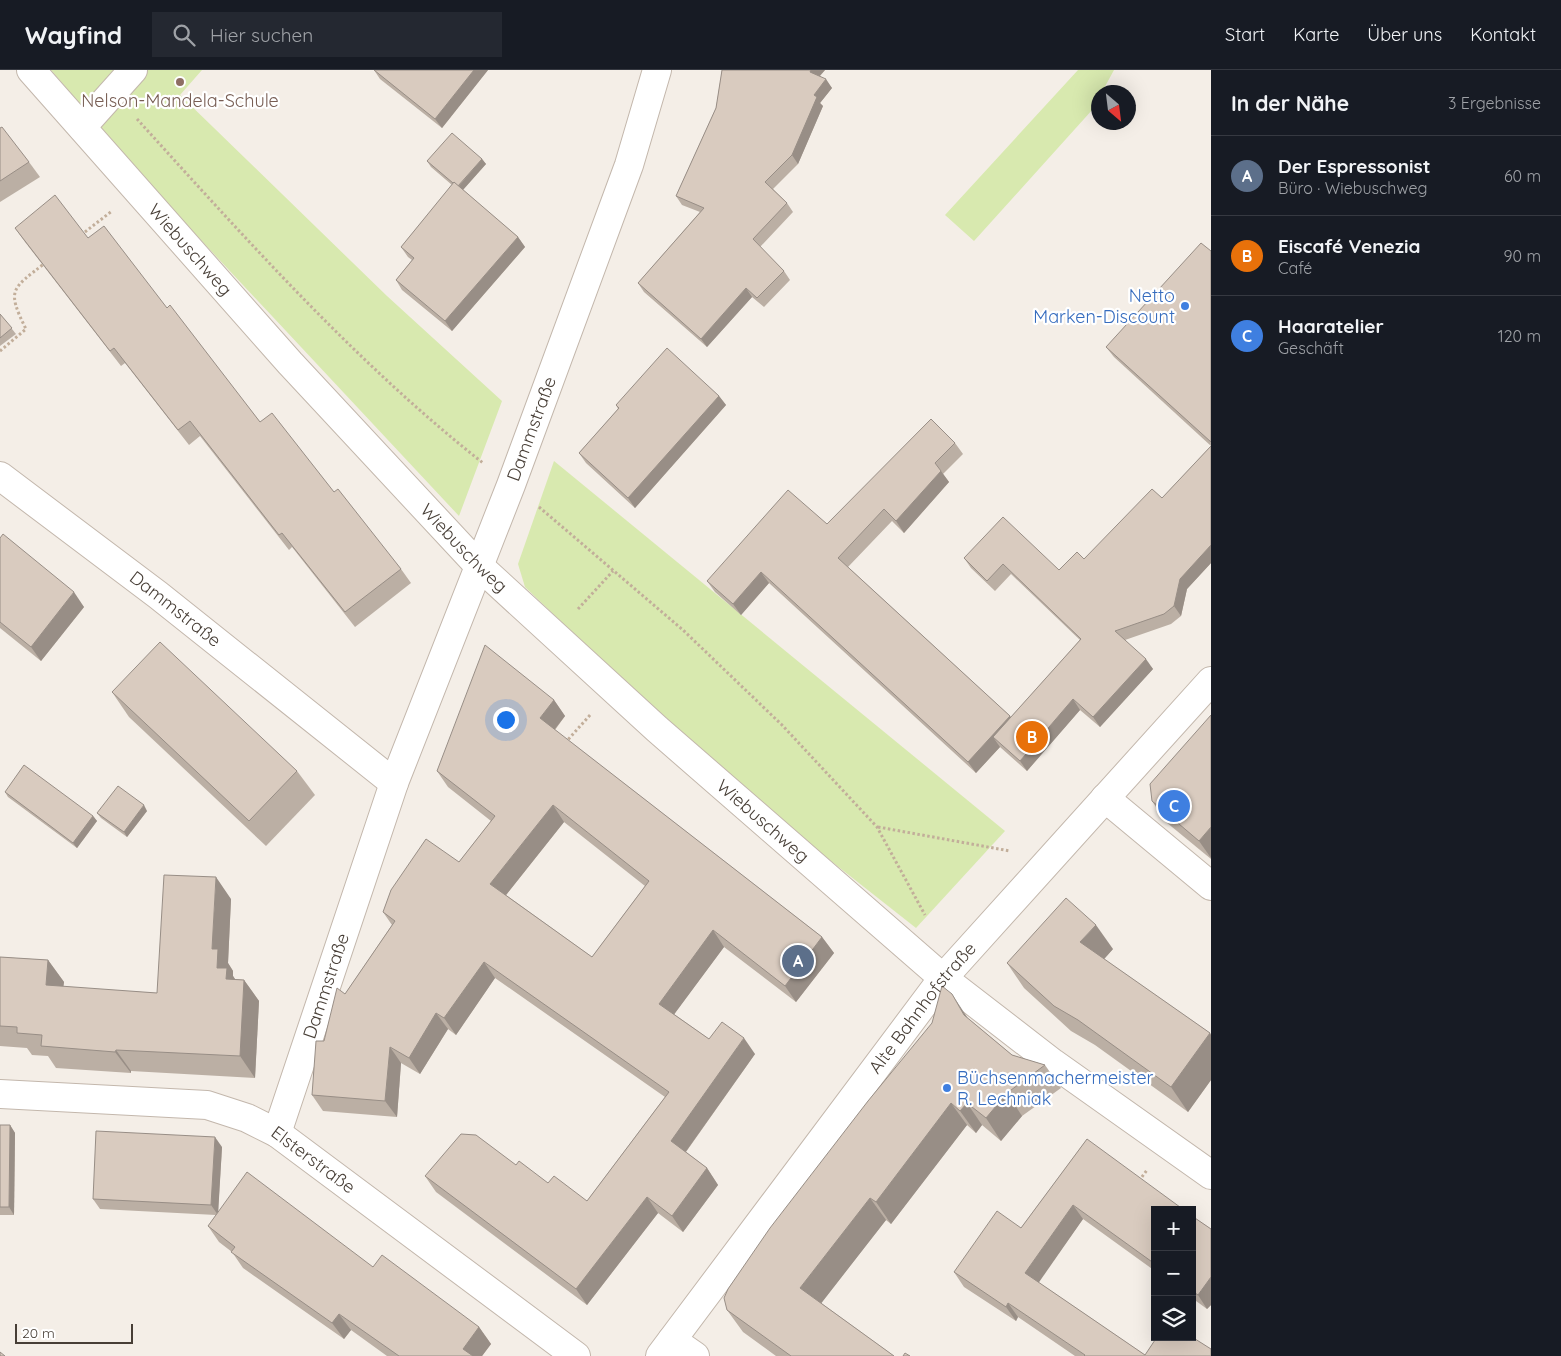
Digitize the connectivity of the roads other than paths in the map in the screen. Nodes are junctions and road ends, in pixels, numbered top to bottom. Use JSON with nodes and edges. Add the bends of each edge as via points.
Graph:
{"nodes":[{"id":1,"x":31,"y":70,"type":"edge"},
{"id":2,"x":133,"y":70,"type":"edge"},
{"id":3,"x":657,"y":70,"type":"edge"},
{"id":4,"x":82,"y":127,"type":"junction"},
{"id":5,"x":0,"y":476,"type":"edge"},
{"id":6,"x":478,"y":565,"type":"junction"},
{"id":7,"x":1211,"y":681,"type":"edge"},
{"id":8,"x":394,"y":783,"type":"junction"},
{"id":9,"x":1105,"y":798,"type":"junction"},
{"id":10,"x":1211,"y":886,"type":"edge"},
{"id":11,"x":943,"y":978,"type":"junction"},
{"id":12,"x":0,"y":1094,"type":"edge"},
{"id":13,"x":276,"y":1133,"type":"junction"},
{"id":14,"x":1211,"y":1175,"type":"edge"},
{"id":15,"x":666,"y":1348,"type":"edge"},
{"id":16,"x":576,"y":1356,"type":"edge"},
{"id":17,"x":695,"y":1356,"type":"edge"}],
"edges":[{"from":1,"to":4,"type":"street","name":"Wiebuschweg"},
{"from":2,"to":4,"type":"street"},
{"from":3,"to":6,"type":"street","name":"Dammstraße","via":[[629,165],[511,485]]},
{"from":4,"to":6,"type":"street","name":"Wiebuschweg","via":[[290,363]]},
{"from":5,"to":8,"type":"street","name":"Dammstraße","via":[[158,595]]},
{"from":6,"to":8,"type":"street","name":"Dammstraße"},
{"from":6,"to":11,"type":"street","name":"Wiebuschweg","via":[[612,689]]},
{"from":7,"to":9,"type":"street","name":"Alte Bahnhofstraße"},
{"from":8,"to":13,"type":"street","name":"Dammstraße"},
{"from":9,"to":10,"type":"street"},
{"from":9,"to":11,"type":"street","name":"Alte Bahnhofstraße"},
{"from":11,"to":14,"type":"street","name":"Wiebuschweg","via":[[1053,1063]]},
{"from":11,"to":15,"type":"street","name":"Alte Bahnhofstraße"},
{"from":12,"to":13,"type":"street","name":"Elsterstraße","via":[[207,1105],[247,1118]]},
{"from":13,"to":16,"type":"street","name":"Elsterstraße"},
{"from":15,"to":17,"type":"street"}]}
